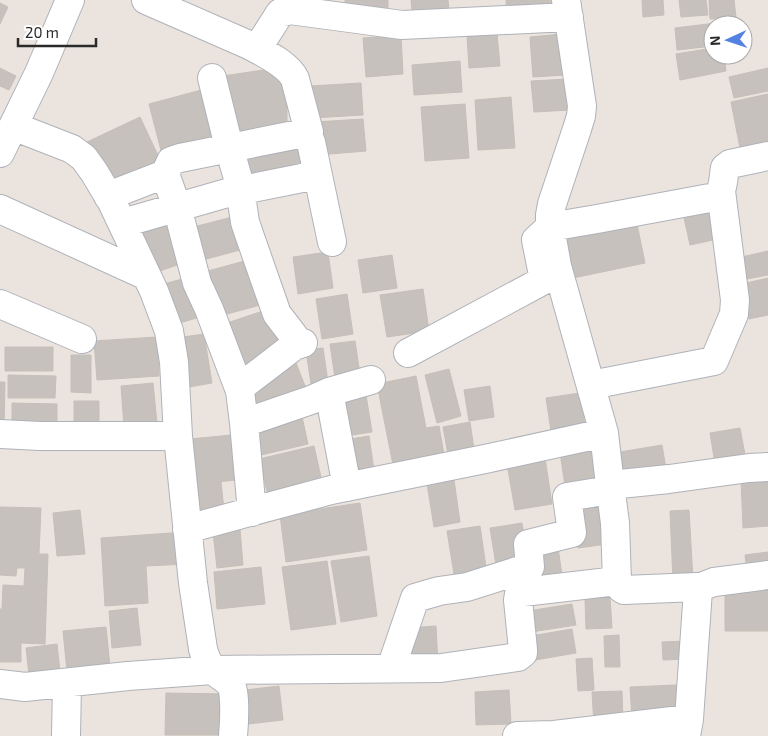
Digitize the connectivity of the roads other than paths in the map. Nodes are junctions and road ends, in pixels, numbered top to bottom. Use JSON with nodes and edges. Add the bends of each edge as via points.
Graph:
{"nodes":[{"id":1,"x":70,"y":0,"type":"edge"},
{"id":2,"x":146,"y":0,"type":"edge"},
{"id":3,"x":567,"y":8,"type":"edge"},
{"id":4,"x":256,"y":49,"type":"junction"},
{"id":5,"x":212,"y":78,"type":"dead end"},
{"id":6,"x":13,"y":126,"type":"junction"},
{"id":7,"x":311,"y":142,"type":"dead end"},
{"id":8,"x":229,"y":147,"type":"junction"},
{"id":9,"x":0,"y":153,"type":"edge"},
{"id":10,"x":768,"y":156,"type":"edge"},
{"id":11,"x":165,"y":174,"type":"junction"},
{"id":12,"x":317,"y":175,"type":"junction"},
{"id":13,"x":241,"y":190,"type":"junction"},
{"id":14,"x":721,"y":191,"type":"junction"},
{"id":15,"x":108,"y":196,"type":"junction"},
{"id":16,"x":177,"y":207,"type":"junction"},
{"id":17,"x":0,"y":209,"type":"edge"},
{"id":18,"x":123,"y":223,"type":"junction"},
{"id":19,"x":550,"y":227,"type":"junction"},
{"id":20,"x":332,"y":242,"type":"dead end"},
{"id":21,"x":147,"y":276,"type":"junction"},
{"id":22,"x":0,"y":304,"type":"edge"},
{"id":23,"x":82,"y":339,"type":"dead end"},
{"id":24,"x":408,"y":353,"type":"dead end"},
{"id":25,"x":372,"y":380,"type":"dead end"},
{"id":26,"x":591,"y":385,"type":"junction"},
{"id":27,"x":239,"y":388,"type":"junction"},
{"id":28,"x":329,"y":392,"type":"junction"},
{"id":29,"x":244,"y":423,"type":"junction"},
{"id":30,"x":604,"y":433,"type":"junction"},
{"id":31,"x":0,"y":434,"type":"edge"},
{"id":32,"x":178,"y":436,"type":"junction"},
{"id":33,"x":768,"y":467,"type":"edge"},
{"id":34,"x":347,"y":486,"type":"junction"},
{"id":35,"x":610,"y":487,"type":"junction"},
{"id":36,"x":252,"y":512,"type":"junction"},
{"id":37,"x":187,"y":529,"type":"junction"},
{"id":38,"x":768,"y":575,"type":"edge"},
{"id":39,"x":617,"y":581,"type":"junction"},
{"id":40,"x":698,"y":588,"type":"junction"},
{"id":41,"x":391,"y":668,"type":"junction"},
{"id":42,"x":213,"y":670,"type":"junction"},
{"id":43,"x":0,"y":684,"type":"edge"},
{"id":44,"x":67,"y":684,"type":"junction"},
{"id":45,"x":687,"y":727,"type":"edge"},
{"id":46,"x":66,"y":736,"type":"edge"},
{"id":47,"x":233,"y":736,"type":"edge"},
{"id":48,"x":517,"y":736,"type":"edge"}],
"edges":[{"from":1,"to":6,"type":"street"},
{"from":2,"to":4,"type":"street"},
{"from":3,"to":4,"type":"street","via":[[402,25],[290,10],[280,14]]},
{"from":3,"to":19,"type":"street","via":[[582,106],[552,204]]},
{"from":4,"to":8,"type":"street","via":[[292,73],[309,132]]},
{"from":5,"to":8,"type":"street"},
{"from":6,"to":9,"type":"street"},
{"from":6,"to":15,"type":"street","via":[[84,158]]},
{"from":7,"to":12,"type":"street"},
{"from":8,"to":11,"type":"street","via":[[171,161]]},
{"from":8,"to":13,"type":"street"},
{"from":10,"to":14,"type":"street","via":[[727,165]]},
{"from":11,"to":15,"type":"street"},
{"from":11,"to":16,"type":"street"},
{"from":12,"to":13,"type":"street"},
{"from":12,"to":20,"type":"street"},
{"from":13,"to":16,"type":"street"},
{"from":13,"to":27,"type":"street","via":[[245,222],[277,314],[301,343]]},
{"from":14,"to":19,"type":"street","via":[[714,197]]},
{"from":14,"to":26,"type":"street","via":[[736,300],[734,314],[714,361]]},
{"from":15,"to":18,"type":"street"},
{"from":16,"to":18,"type":"street"},
{"from":16,"to":27,"type":"street","via":[[197,283]]},
{"from":17,"to":21,"type":"street"},
{"from":18,"to":21,"type":"street"},
{"from":19,"to":24,"type":"street","via":[[536,240],[544,280]]},
{"from":19,"to":26,"type":"street","via":[[557,266]]},
{"from":21,"to":32,"type":"street","via":[[172,344]]},
{"from":22,"to":23,"type":"street"},
{"from":25,"to":28,"type":"street"},
{"from":26,"to":30,"type":"street"},
{"from":27,"to":29,"type":"street"},
{"from":28,"to":29,"type":"street"},
{"from":28,"to":34,"type":"street"},
{"from":29,"to":36,"type":"street"},
{"from":30,"to":34,"type":"street"},
{"from":30,"to":35,"type":"street"},
{"from":31,"to":32,"type":"street"},
{"from":32,"to":37,"type":"street"},
{"from":33,"to":35,"type":"street"},
{"from":34,"to":36,"type":"street"},
{"from":35,"to":39,"type":"street"},
{"from":35,"to":41,"type":"street","via":[[567,497],[572,533],[528,544],[530,567],[467,587],[415,598]]},
{"from":36,"to":37,"type":"street"},
{"from":37,"to":42,"type":"street","via":[[203,649]]},
{"from":38,"to":40,"type":"street","via":[[714,582]]},
{"from":39,"to":40,"type":"street","via":[[624,590]]},
{"from":39,"to":41,"type":"street","via":[[520,594],[523,653],[518,657],[441,668]]},
{"from":40,"to":45,"type":"street"},
{"from":41,"to":42,"type":"street"},
{"from":42,"to":44,"type":"street"},
{"from":42,"to":47,"type":"street","via":[[232,687]]},
{"from":43,"to":44,"type":"street","via":[[25,688]]},
{"from":44,"to":46,"type":"street"},
{"from":45,"to":48,"type":"street"}]}
